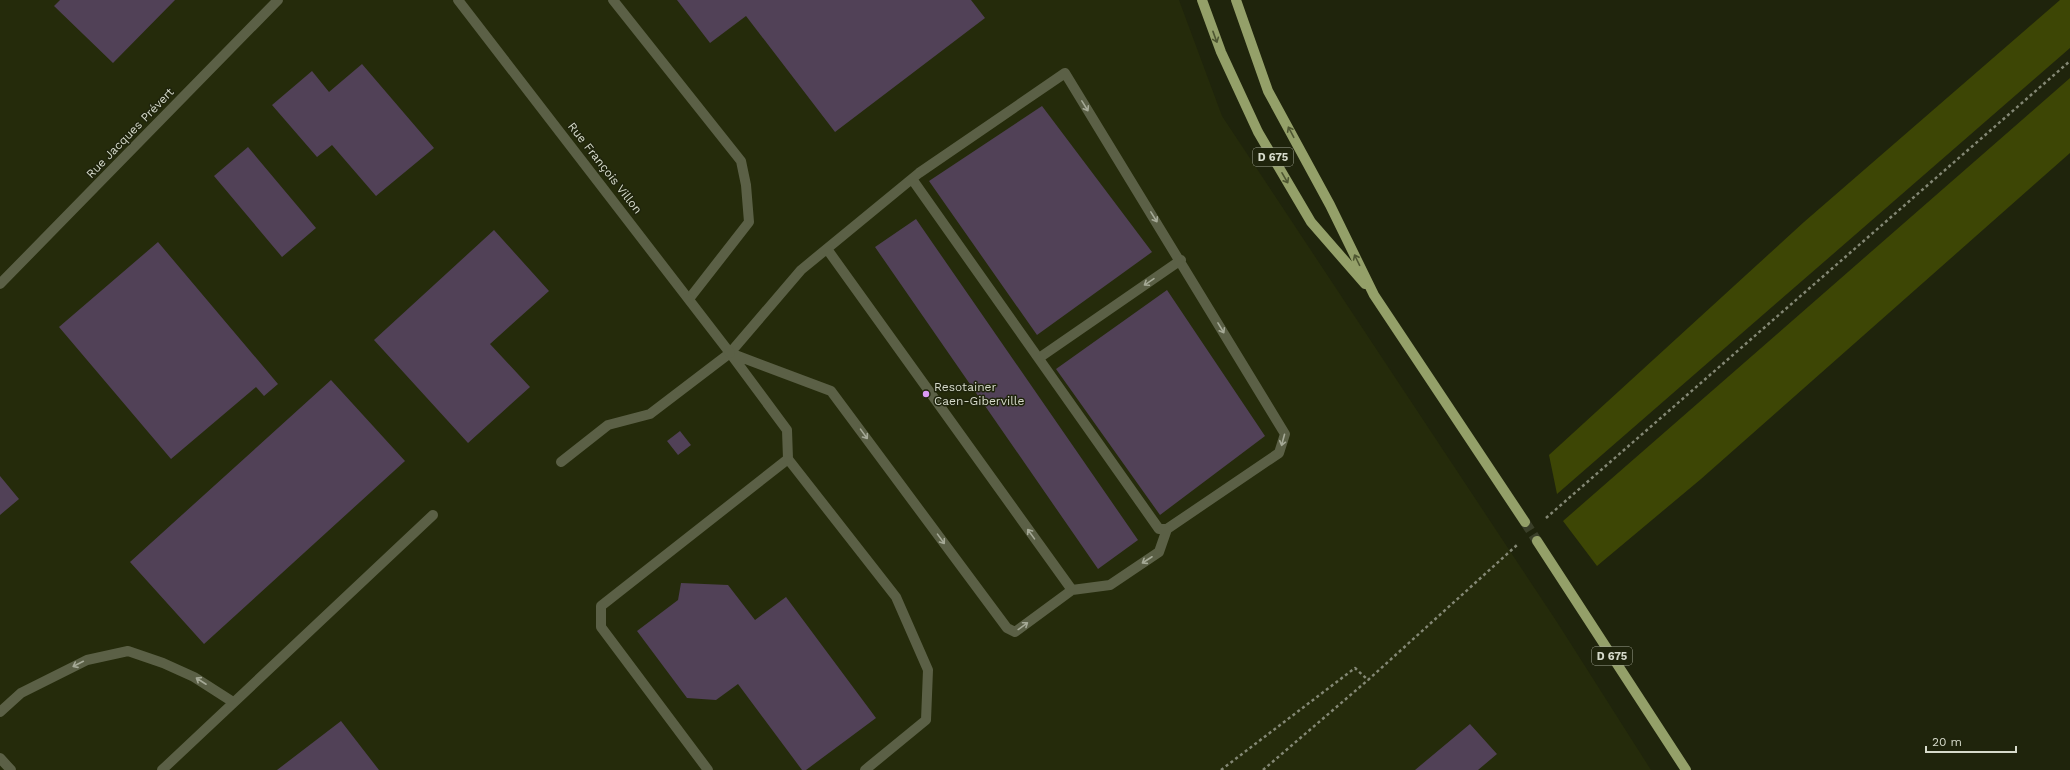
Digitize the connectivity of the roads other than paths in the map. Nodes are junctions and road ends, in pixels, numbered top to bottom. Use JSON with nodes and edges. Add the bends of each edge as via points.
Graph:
{"nodes":[{"id":1,"x":278,"y":0,"type":"edge"},
{"id":2,"x":458,"y":0,"type":"edge"},
{"id":3,"x":613,"y":0,"type":"edge"},
{"id":4,"x":1202,"y":0,"type":"edge"},
{"id":5,"x":1236,"y":0,"type":"edge"},
{"id":6,"x":912,"y":179,"type":"junction"},
{"id":7,"x":827,"y":249,"type":"junction"},
{"id":8,"x":1181,"y":260,"type":"junction"},
{"id":9,"x":0,"y":284,"type":"edge"},
{"id":10,"x":1374,"y":295,"type":"junction"},
{"id":11,"x":689,"y":299,"type":"junction"},
{"id":12,"x":730,"y":353,"type":"junction"},
{"id":13,"x":1039,"y":358,"type":"junction"},
{"id":14,"x":788,"y":459,"type":"junction"},
{"id":15,"x":561,"y":462,"type":"dead end"},
{"id":16,"x":433,"y":515,"type":"dead end"},
{"id":17,"x":1525,"y":522,"type":"tunnel mouth"},
{"id":18,"x":1167,"y":529,"type":"junction"},
{"id":19,"x":1537,"y":541,"type":"tunnel mouth"},
{"id":20,"x":1072,"y":590,"type":"junction"},
{"id":21,"x":233,"y":702,"type":"junction"},
{"id":22,"x":0,"y":712,"type":"edge"},
{"id":23,"x":0,"y":758,"type":"edge"},
{"id":24,"x":11,"y":770,"type":"edge"},
{"id":25,"x":162,"y":770,"type":"edge"},
{"id":26,"x":708,"y":770,"type":"edge"},
{"id":27,"x":865,"y":770,"type":"edge"},
{"id":28,"x":1686,"y":770,"type":"edge"}],
"edges":[{"from":1,"to":9,"type":"street","name":"Rue Jacques Prévert"},
{"from":2,"to":11,"type":"street","name":"Rue François Villon"},
{"from":3,"to":11,"type":"street","via":[[741,161],[749,222]]},
{"from":4,"to":10,"type":"main road","number":"D 675","one_way":true,"via":[[1221,52],[1258,132],[1311,222]]},
{"from":10,"to":5,"type":"main road","number":"D 675","one_way":true,"via":[[1268,91]]},
{"from":6,"to":7,"type":"street"},
{"from":6,"to":8,"type":"street","one_way":true,"via":[[1065,73]]},
{"from":6,"to":13,"type":"street"},
{"from":7,"to":12,"type":"street","via":[[800,270]]},
{"from":20,"to":7,"type":"street","one_way":true},
{"from":8,"to":13,"type":"street","one_way":true},
{"from":8,"to":18,"type":"street","one_way":true,"via":[[1285,434],[1279,453]]},
{"from":10,"to":17,"type":"main road","number":"D 675"},
{"from":11,"to":12,"type":"street","name":"Rue François Villon"},
{"from":12,"to":14,"type":"street","name":"Rue François Villon","via":[[787,430]]},
{"from":12,"to":15,"type":"street","via":[[650,414],[608,425]]},
{"from":12,"to":20,"type":"street","one_way":true,"via":[[831,390],[1007,628],[1015,632]]},
{"from":13,"to":18,"type":"street","via":[[1159,528]]},
{"from":14,"to":26,"type":"street","via":[[601,606],[601,627]]},
{"from":14,"to":27,"type":"street","via":[[896,597],[928,670],[926,720]]},
{"from":16,"to":21,"type":"street"},
{"from":18,"to":20,"type":"street","one_way":true,"via":[[1159,552],[1110,585]]},
{"from":19,"to":28,"type":"main road","number":"D 675"},
{"from":21,"to":22,"type":"street","one_way":true,"via":[[194,677],[163,662],[128,651],[87,660],[21,693]]},
{"from":21,"to":25,"type":"street"},
{"from":23,"to":24,"type":"street"}]}
